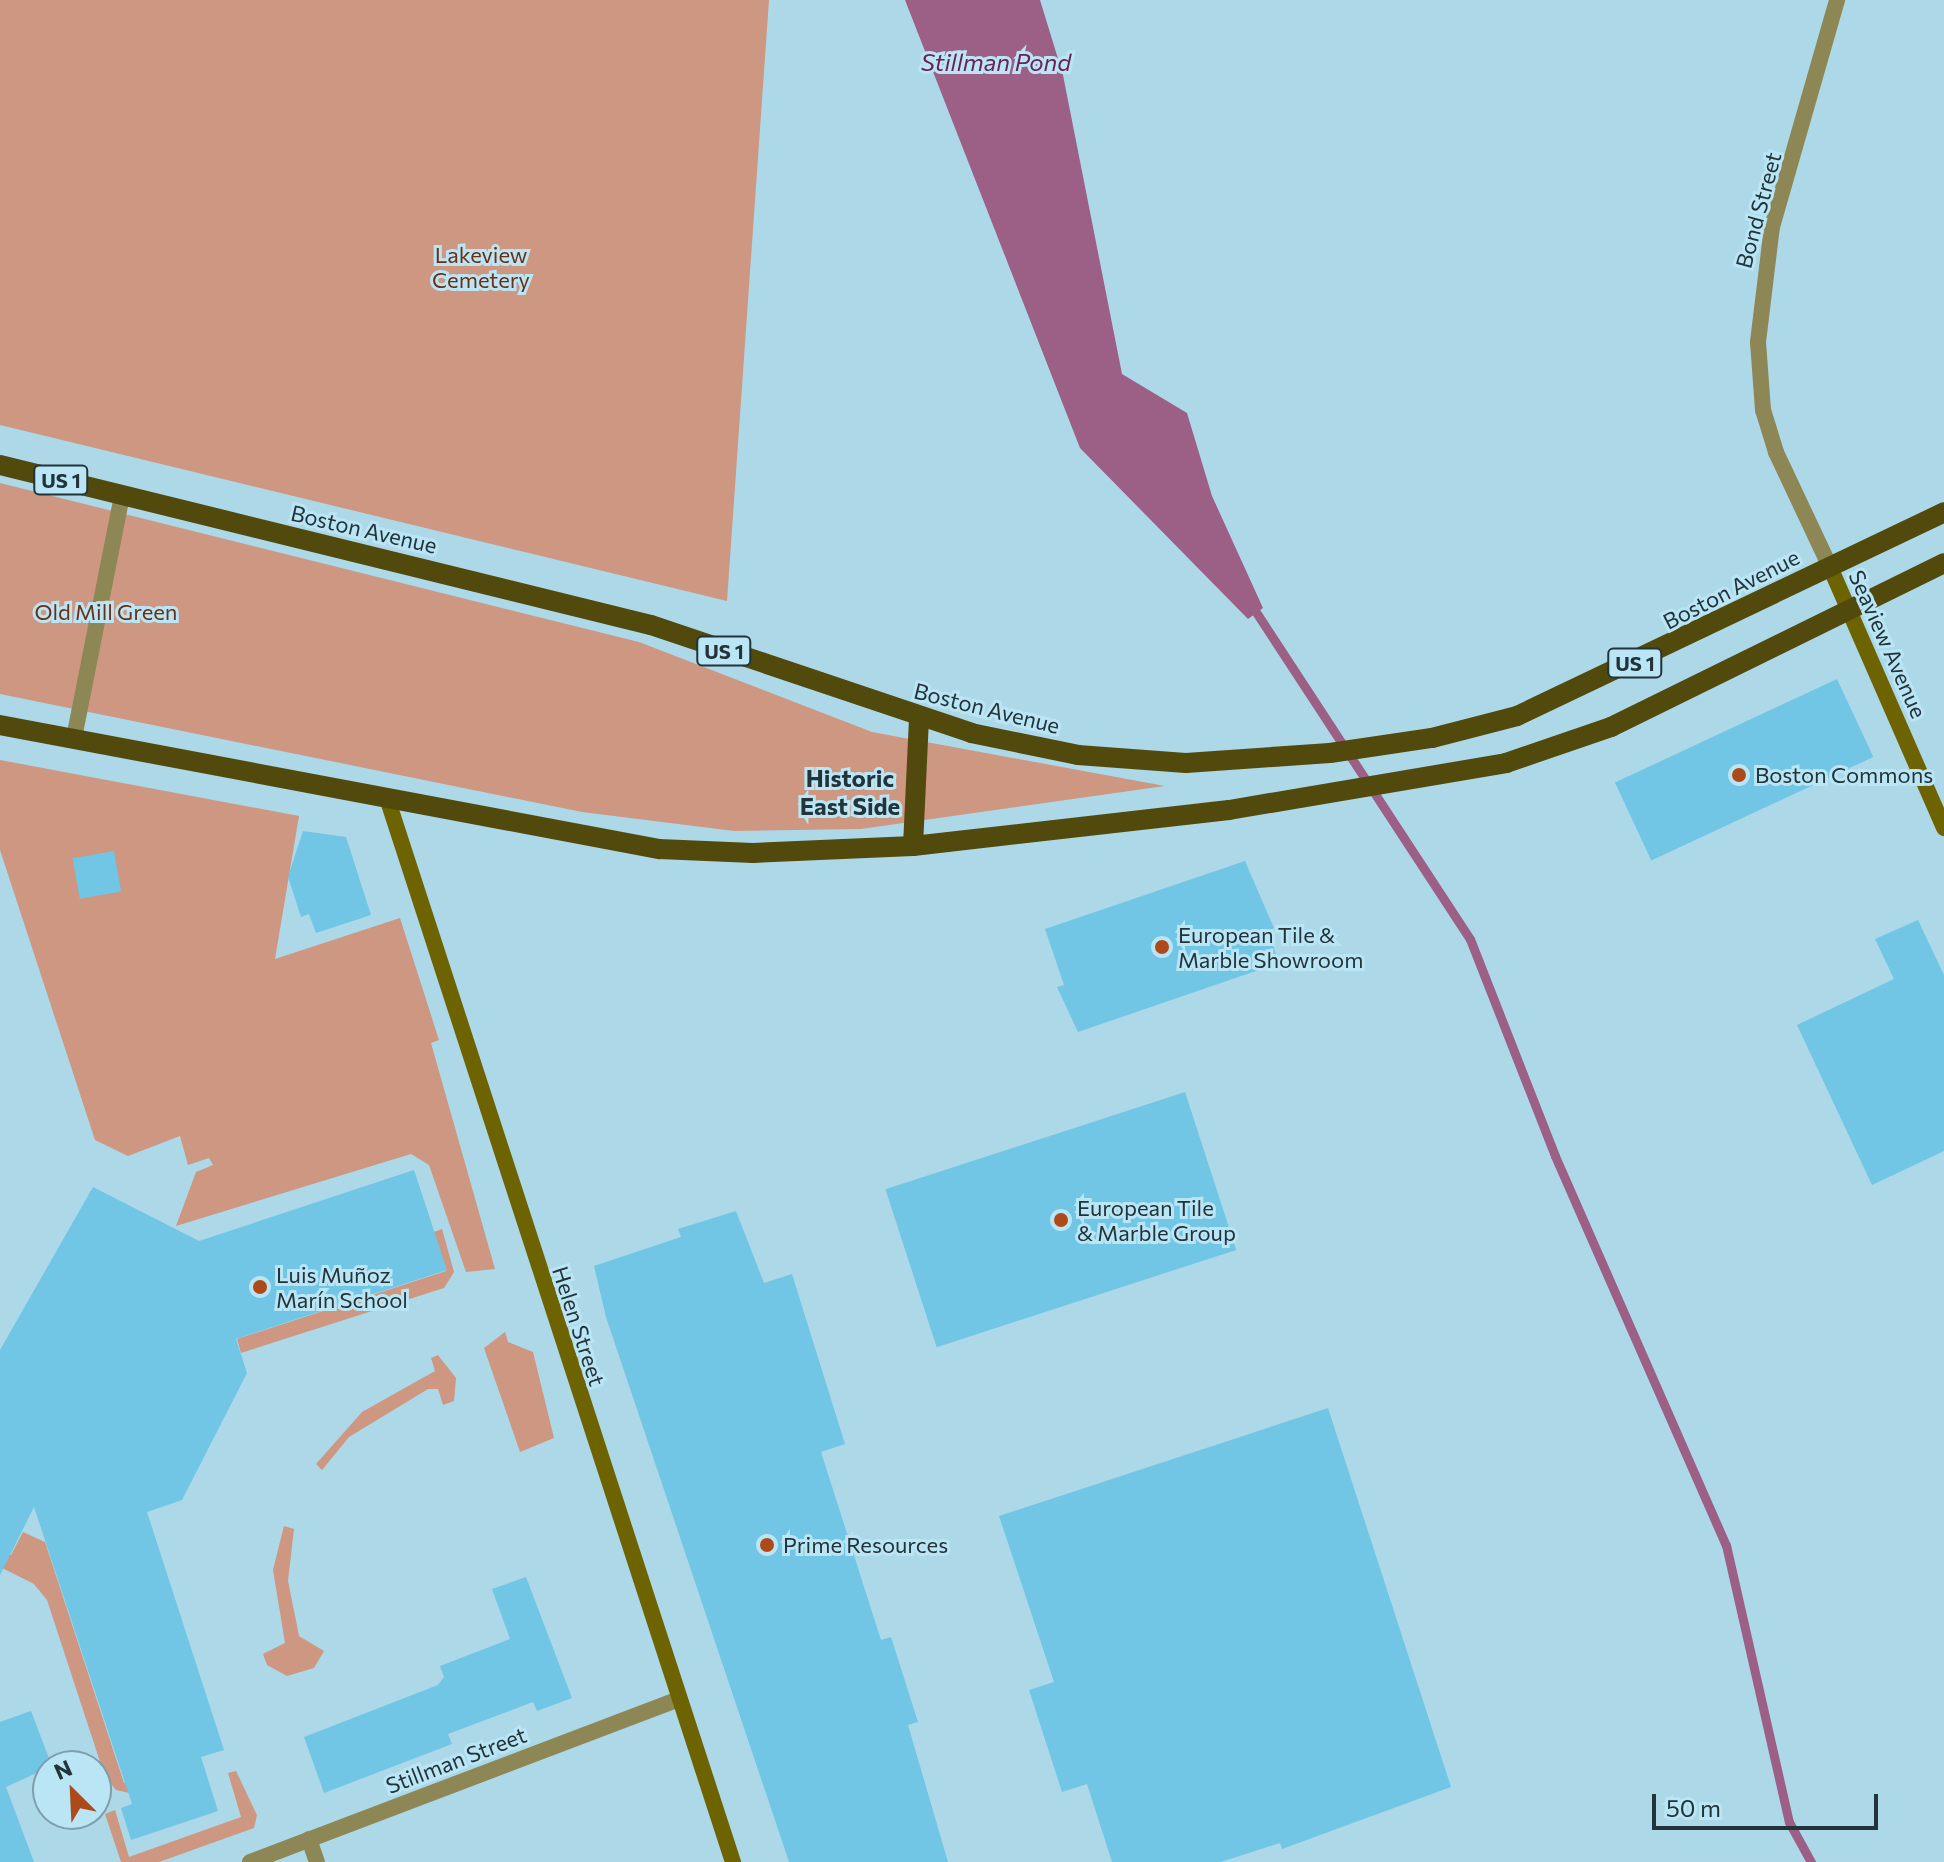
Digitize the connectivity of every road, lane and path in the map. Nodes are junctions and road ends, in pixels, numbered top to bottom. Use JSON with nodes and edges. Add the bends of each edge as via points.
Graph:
{"nodes":[{"id":1,"x":1837,"y":0,"type":"edge"},
{"id":2,"x":0,"y":465,"type":"edge"},
{"id":3,"x":122,"y":496,"type":"junction"},
{"id":4,"x":1944,"y":512,"type":"edge"},
{"id":5,"x":1944,"y":563,"type":"edge"},
{"id":6,"x":1830,"y":567,"type":"junction"},
{"id":7,"x":1852,"y":610,"type":"junction"},
{"id":8,"x":919,"y":717,"type":"junction"},
{"id":9,"x":0,"y":725,"type":"edge"},
{"id":10,"x":74,"y":738,"type":"junction"},
{"id":11,"x":388,"y":801,"type":"junction"},
{"id":12,"x":1944,"y":828,"type":"edge"},
{"id":13,"x":913,"y":846,"type":"junction"},
{"id":14,"x":679,"y":1699,"type":"junction"},
{"id":15,"x":309,"y":1839,"type":"junction"},
{"id":16,"x":250,"y":1862,"type":"edge"},
{"id":17,"x":317,"y":1862,"type":"edge"},
{"id":18,"x":733,"y":1862,"type":"edge"}],
"edges":[{"from":1,"to":6,"type":"street","name":"Bond Street","via":[[1772,227],[1758,342],[1763,410],[1776,452]]},
{"from":2,"to":3,"type":"main road","name":"Boston Avenue","number":"US 1"},
{"from":3,"to":8,"type":"main road","name":"Boston Avenue","number":"US 1","via":[[651,625]]},
{"from":3,"to":10,"type":"street"},
{"from":4,"to":6,"type":"main road","name":"Boston Avenue","number":"US 1"},
{"from":5,"to":7,"type":"main road","number":"US 1"},
{"from":6,"to":7,"type":"street","name":"Seaview Avenue"},
{"from":6,"to":8,"type":"main road","name":"Boston Avenue","number":"US 1","via":[[1568,696],[1432,738],[1330,753],[1134,761],[1027,747]]},
{"from":7,"to":12,"type":"street","name":"Seaview Avenue"},
{"from":7,"to":13,"type":"main road","number":"US 1","via":[[1611,727],[1455,775]]},
{"from":8,"to":13,"type":"main road"},
{"from":9,"to":10,"type":"main road","number":"US 1"},
{"from":10,"to":11,"type":"main road","number":"US 1"},
{"from":11,"to":13,"type":"main road","number":"US 1","via":[[659,849],[753,853]]},
{"from":11,"to":14,"type":"street","name":"Helen Street"},
{"from":14,"to":15,"type":"street","name":"Stillman Street"},
{"from":14,"to":18,"type":"street","name":"Helen Street"},
{"from":15,"to":16,"type":"street","name":"Stillman Street"},
{"from":15,"to":17,"type":"street"}]}
